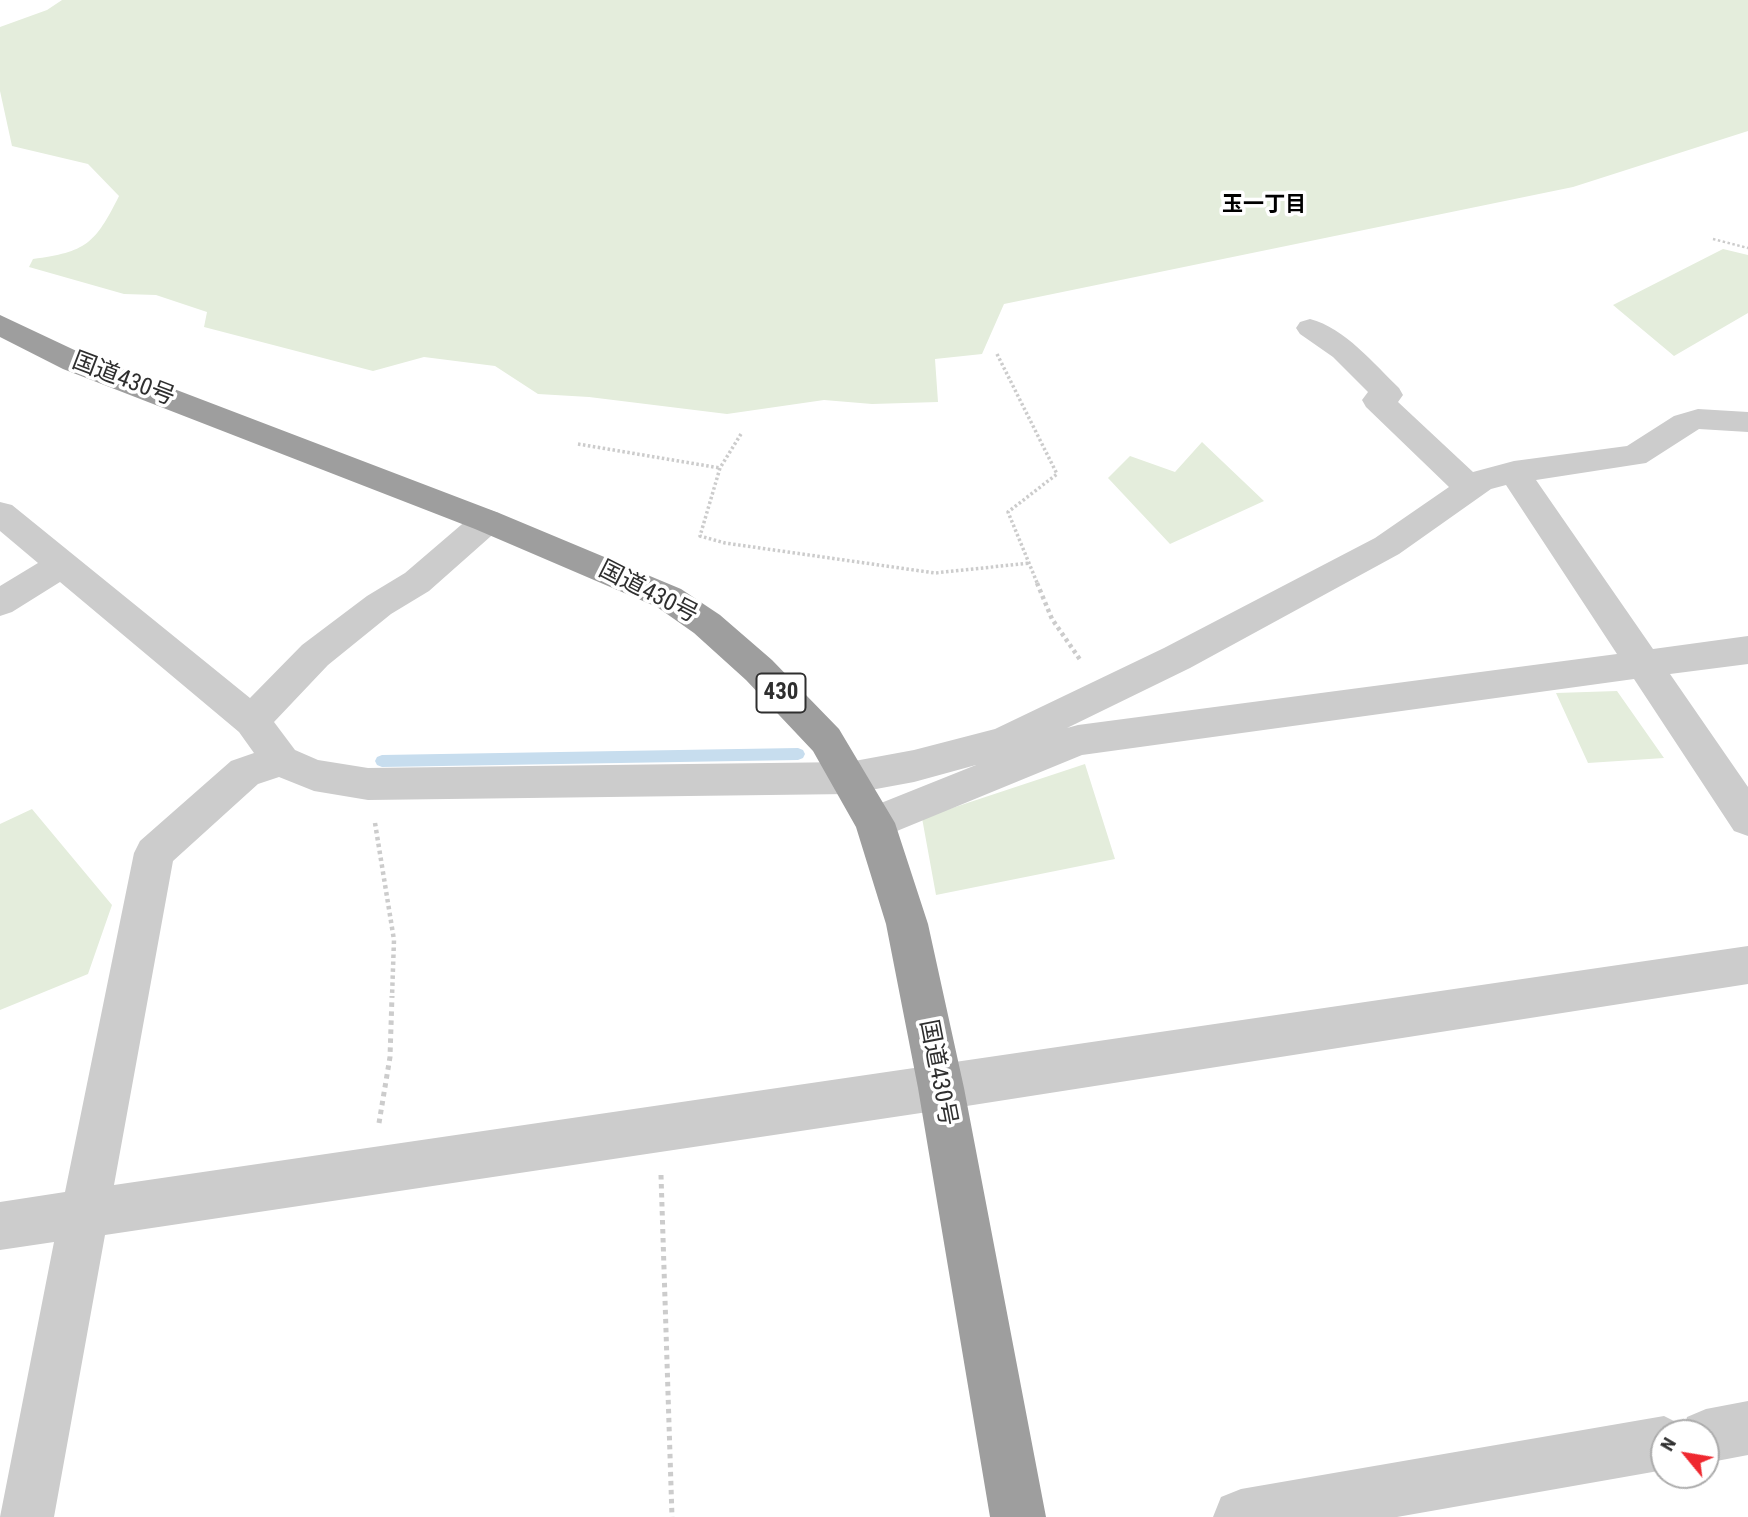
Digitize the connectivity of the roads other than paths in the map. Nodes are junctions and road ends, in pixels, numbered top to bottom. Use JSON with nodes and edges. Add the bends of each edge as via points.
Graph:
{"nodes":[{"id":1,"x":0,"y":324,"type":"edge"},
{"id":2,"x":1310,"y":328,"type":"dead end"},
{"id":3,"x":1748,"y":422,"type":"edge"},
{"id":4,"x":1514,"y":472,"type":"junction"},
{"id":5,"x":1469,"y":487,"type":"junction"},
{"id":6,"x":0,"y":513,"type":"edge"},
{"id":7,"x":487,"y":521,"type":"junction"},
{"id":8,"x":61,"y":565,"type":"junction"},
{"id":9,"x":0,"y":603,"type":"edge"},
{"id":10,"x":1748,"y":650,"type":"edge"},
{"id":11,"x":1646,"y":664,"type":"junction"},
{"id":12,"x":252,"y":721,"type":"junction"},
{"id":13,"x":281,"y":761,"type":"junction"},
{"id":14,"x":849,"y":778,"type":"junction"},
{"id":15,"x":1748,"y":819,"type":"edge"},
{"id":16,"x":875,"y":823,"type":"junction"},
{"id":17,"x":1748,"y":965,"type":"edge"},
{"id":18,"x":941,"y":1088,"type":"junction"},
{"id":19,"x":83,"y":1213,"type":"junction"},
{"id":20,"x":0,"y":1226,"type":"edge"},
{"id":21,"x":1748,"y":1428,"type":"edge"},
{"id":22,"x":1720,"y":1433,"type":"edge"},
{"id":23,"x":1650,"y":1445,"type":"edge"},
{"id":24,"x":26,"y":1517,"type":"edge"},
{"id":25,"x":1018,"y":1517,"type":"edge"},
{"id":26,"x":1241,"y":1517,"type":"edge"}],
"edges":[{"from":1,"to":7,"type":"highway","name":"国道430号","number":"430","via":[[75,362]]},
{"from":2,"to":5,"type":"street","via":[[1388,395],[1377,400]]},
{"from":3,"to":4,"type":"street","via":[[1698,419],[1635,455]]},
{"from":4,"to":5,"type":"street"},
{"from":4,"to":11,"type":"street"},
{"from":5,"to":14,"type":"street","via":[[1387,546],[1177,658],[1004,742]]},
{"from":6,"to":8,"type":"street"},
{"from":7,"to":12,"type":"street","via":[[417,582],[315,655]]},
{"from":7,"to":14,"type":"highway","name":"国道430号","number":"430","via":[[669,598],[706,624],[759,670],[826,740]]},
{"from":8,"to":9,"type":"street"},
{"from":8,"to":12,"type":"street"},
{"from":10,"to":11,"type":"street"},
{"from":11,"to":15,"type":"street"},
{"from":11,"to":16,"type":"street","via":[[1078,740]]},
{"from":12,"to":13,"type":"street"},
{"from":13,"to":14,"type":"street","via":[[314,775],[368,784]]},
{"from":13,"to":19,"type":"street","via":[[245,772],[155,853]]},
{"from":14,"to":16,"type":"highway","name":"国道430号","number":"430"},
{"from":16,"to":18,"type":"highway","name":"国道430号","number":"430","via":[[907,924]]},
{"from":17,"to":18,"type":"street"},
{"from":18,"to":19,"type":"street"},
{"from":18,"to":25,"type":"highway","name":"国道430号","number":"430"},
{"from":19,"to":20,"type":"street"},
{"from":19,"to":24,"type":"street"},
{"from":21,"to":22,"type":"street"},
{"from":23,"to":26,"type":"street"}]}
